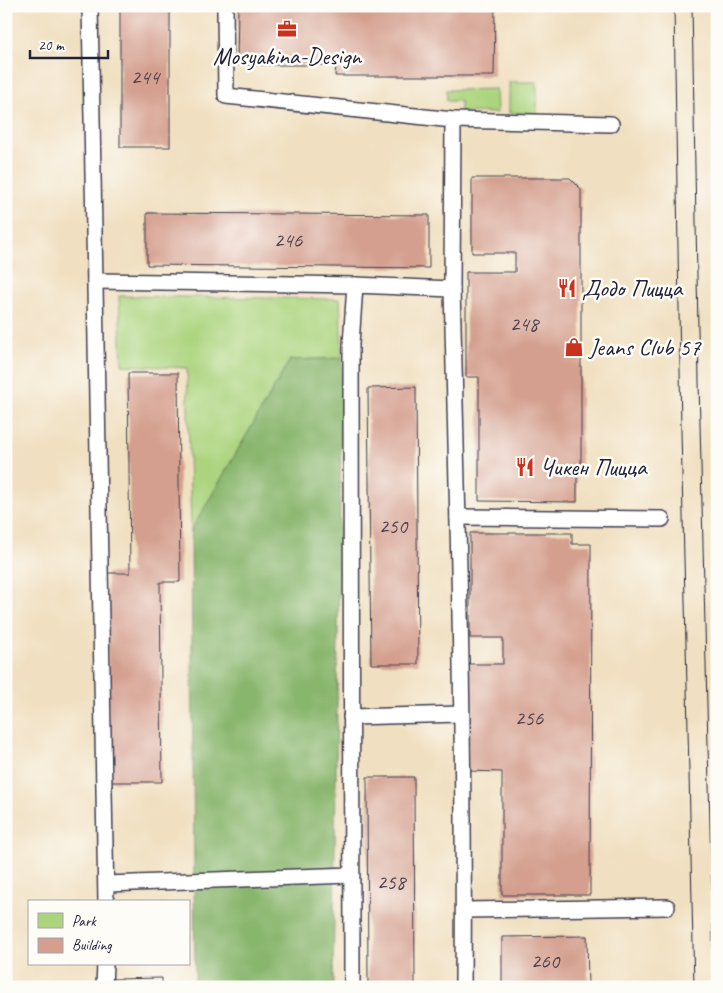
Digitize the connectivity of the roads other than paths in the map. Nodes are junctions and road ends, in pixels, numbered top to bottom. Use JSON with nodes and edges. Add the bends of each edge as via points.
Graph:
{"nodes":[{"id":1,"x":90,"y":6,"type":"edge"},
{"id":2,"x":225,"y":6,"type":"edge"},
{"id":3,"x":453,"y":120,"type":"junction"},
{"id":4,"x":611,"y":124,"type":"dead end"},
{"id":5,"x":95,"y":281,"type":"junction"},
{"id":6,"x":355,"y":285,"type":"junction"},
{"id":7,"x":452,"y":289,"type":"junction"},
{"id":8,"x":458,"y":517,"type":"junction"},
{"id":9,"x":662,"y":519,"type":"dead end"},
{"id":10,"x":461,"y":714,"type":"junction"},
{"id":11,"x":351,"y":717,"type":"junction"},
{"id":12,"x":351,"y":875,"type":"junction"},
{"id":13,"x":107,"y":884,"type":"junction"},
{"id":14,"x":106,"y":900,"type":"edge"},
{"id":15,"x":667,"y":907,"type":"dead end"},
{"id":16,"x":464,"y":910,"type":"junction"},
{"id":17,"x":105,"y":966,"type":"edge"},
{"id":18,"x":104,"y":987,"type":"edge"},
{"id":19,"x":352,"y":987,"type":"edge"},
{"id":20,"x":463,"y":987,"type":"edge"}],
"edges":[{"from":1,"to":5,"type":"lane"},
{"from":2,"to":3,"type":"lane","via":[[226,96]]},
{"from":3,"to":4,"type":"lane"},
{"from":3,"to":7,"type":"lane"},
{"from":5,"to":6,"type":"lane"},
{"from":5,"to":13,"type":"lane"},
{"from":6,"to":7,"type":"lane"},
{"from":6,"to":11,"type":"lane","via":[[351,344]]},
{"from":7,"to":8,"type":"lane"},
{"from":8,"to":9,"type":"lane"},
{"from":8,"to":10,"type":"lane"},
{"from":10,"to":11,"type":"lane"},
{"from":10,"to":16,"type":"lane"},
{"from":11,"to":12,"type":"lane"},
{"from":12,"to":13,"type":"lane"},
{"from":12,"to":19,"type":"lane"},
{"from":13,"to":14,"type":"lane"},
{"from":15,"to":16,"type":"lane"},
{"from":16,"to":20,"type":"lane"},
{"from":17,"to":18,"type":"lane"}]}
